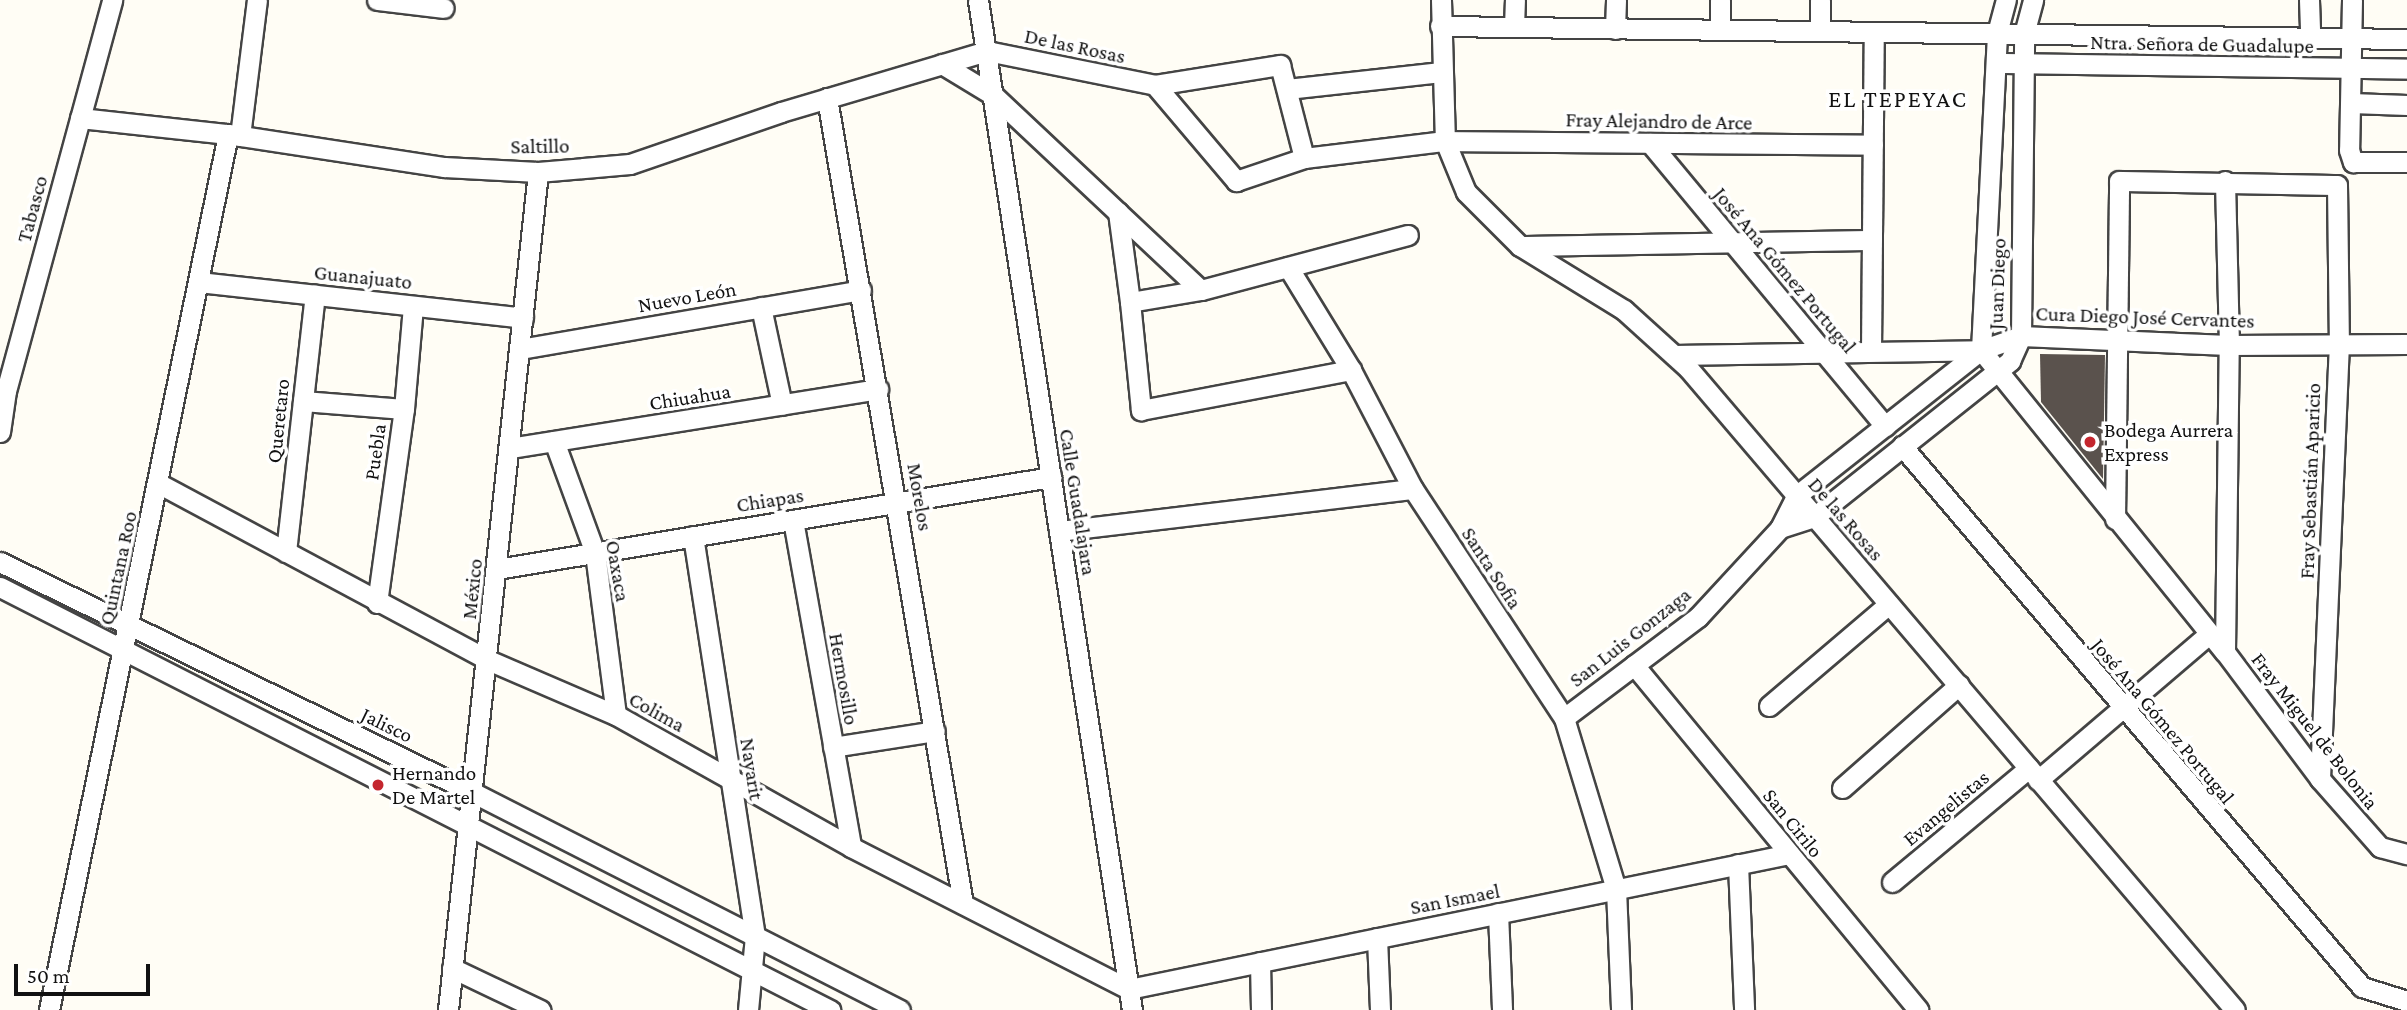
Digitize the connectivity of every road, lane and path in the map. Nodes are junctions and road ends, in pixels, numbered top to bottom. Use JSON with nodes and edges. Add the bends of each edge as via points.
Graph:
{"nodes":[{"id":1,"x":112,"y":0,"type":"edge"},
{"id":2,"x":257,"y":0,"type":"edge"},
{"id":3,"x":377,"y":0,"type":"edge"},
{"id":4,"x":978,"y":0,"type":"edge"},
{"id":5,"x":1440,"y":0,"type":"edge"},
{"id":6,"x":1515,"y":0,"type":"edge"},
{"id":7,"x":1616,"y":0,"type":"edge"},
{"id":8,"x":1720,"y":0,"type":"edge"},
{"id":9,"x":1821,"y":0,"type":"edge"},
{"id":10,"x":2006,"y":0,"type":"edge"},
{"id":11,"x":2033,"y":0,"type":"edge"},
{"id":12,"x":2309,"y":0,"type":"edge"},
{"id":13,"x":2352,"y":0,"type":"edge"},
{"id":14,"x":444,"y":8,"type":"dead end"},
{"id":15,"x":1440,"y":26,"type":"junction"},
{"id":16,"x":1514,"y":27,"type":"junction"},
{"id":17,"x":1615,"y":29,"type":"junction"},
{"id":18,"x":1720,"y":30,"type":"junction"},
{"id":19,"x":1820,"y":31,"type":"junction"},
{"id":20,"x":1874,"y":32,"type":"junction"},
{"id":21,"x":1997,"y":33,"type":"junction"},
{"id":22,"x":2024,"y":34,"type":"junction"},
{"id":23,"x":2310,"y":37,"type":"junction"},
{"id":24,"x":2353,"y":38,"type":"junction"},
{"id":25,"x":2407,"y":39,"type":"edge"},
{"id":26,"x":987,"y":51,"type":"junction"},
{"id":27,"x":1996,"y":63,"type":"junction"},
{"id":28,"x":942,"y":64,"type":"junction"},
{"id":29,"x":2023,"y":64,"type":"junction"},
{"id":30,"x":2352,"y":68,"type":"junction"},
{"id":31,"x":2407,"y":69,"type":"edge"},
{"id":32,"x":1441,"y":72,"type":"junction"},
{"id":33,"x":1155,"y":85,"type":"junction"},
{"id":34,"x":1287,"y":89,"type":"junction"},
{"id":35,"x":993,"y":95,"type":"junction"},
{"id":36,"x":827,"y":98,"type":"junction"},
{"id":37,"x":2351,"y":103,"type":"junction"},
{"id":38,"x":2407,"y":105,"type":"edge"},
{"id":39,"x":80,"y":118,"type":"junction"},
{"id":40,"x":234,"y":135,"type":"junction"},
{"id":41,"x":1446,"y":141,"type":"junction"},
{"id":42,"x":1650,"y":143,"type":"junction"},
{"id":43,"x":1873,"y":145,"type":"junction"},
{"id":44,"x":1304,"y":158,"type":"junction"},
{"id":45,"x":2407,"y":162,"type":"edge"},
{"id":46,"x":538,"y":172,"type":"junction"},
{"id":47,"x":2225,"y":181,"type":"junction"},
{"id":48,"x":1118,"y":212,"type":"junction"},
{"id":49,"x":1408,"y":235,"type":"dead end"},
{"id":50,"x":1872,"y":240,"type":"junction"},
{"id":51,"x":1732,"y":242,"type":"junction"},
{"id":52,"x":1520,"y":246,"type":"junction"},
{"id":53,"x":1288,"y":267,"type":"junction"},
{"id":54,"x":199,"y":282,"type":"junction"},
{"id":55,"x":861,"y":290,"type":"junction"},
{"id":56,"x":1201,"y":290,"type":"junction"},
{"id":57,"x":315,"y":295,"type":"junction"},
{"id":58,"x":1130,"y":302,"type":"junction"},
{"id":59,"x":413,"y":306,"type":"junction"},
{"id":60,"x":761,"y":307,"type":"junction"},
{"id":61,"x":523,"y":318,"type":"junction"},
{"id":62,"x":2021,"y":336,"type":"junction"},
{"id":63,"x":2120,"y":341,"type":"junction"},
{"id":64,"x":2339,"y":343,"type":"junction"},
{"id":65,"x":2407,"y":344,"type":"edge"},
{"id":66,"x":2229,"y":345,"type":"junction"},
{"id":67,"x":520,"y":349,"type":"junction"},
{"id":68,"x":1981,"y":350,"type":"junction"},
{"id":69,"x":1871,"y":351,"type":"junction"},
{"id":70,"x":1824,"y":352,"type":"junction"},
{"id":71,"x":1674,"y":355,"type":"junction"},
{"id":72,"x":1351,"y":370,"type":"junction"},
{"id":73,"x":1999,"y":372,"type":"junction"},
{"id":74,"x":878,"y":389,"type":"junction"},
{"id":75,"x":3,"y":390,"type":"edge"},
{"id":76,"x":303,"y":401,"type":"junction"},
{"id":77,"x":782,"y":405,"type":"junction"},
{"id":78,"x":404,"y":409,"type":"junction"},
{"id":79,"x":1885,"y":426,"type":"junction"},
{"id":80,"x":0,"y":432,"type":"edge"},
{"id":81,"x":554,"y":441,"type":"junction"},
{"id":82,"x":1902,"y":446,"type":"junction"},
{"id":83,"x":510,"y":449,"type":"junction"},
{"id":84,"x":1051,"y":477,"type":"junction"},
{"id":85,"x":158,"y":483,"type":"junction"},
{"id":86,"x":1413,"y":489,"type":"junction"},
{"id":87,"x":1796,"y":496,"type":"junction"},
{"id":88,"x":898,"y":502,"type":"junction"},
{"id":89,"x":1814,"y":517,"type":"junction"},
{"id":90,"x":2115,"y":519,"type":"junction"},
{"id":91,"x":793,"y":520,"type":"junction"},
{"id":92,"x":1780,"y":528,"type":"junction"},
{"id":93,"x":1059,"y":531,"type":"junction"},
{"id":94,"x":693,"y":536,"type":"junction"},
{"id":95,"x":286,"y":552,"type":"junction"},
{"id":96,"x":595,"y":553,"type":"junction"},
{"id":97,"x":0,"y":562,"type":"edge"},
{"id":98,"x":497,"y":569,"type":"junction"},
{"id":99,"x":0,"y":587,"type":"edge"},
{"id":100,"x":377,"y":603,"type":"junction"},
{"id":101,"x":1889,"y":604,"type":"junction"},
{"id":102,"x":131,"y":623,"type":"junction"},
{"id":103,"x":2209,"y":634,"type":"junction"},
{"id":104,"x":123,"y":650,"type":"junction"},
{"id":105,"x":2225,"y":652,"type":"junction"},
{"id":106,"x":488,"y":660,"type":"junction"},
{"id":107,"x":1634,"y":665,"type":"junction"},
{"id":108,"x":1959,"y":685,"type":"junction"},
{"id":109,"x":1769,"y":706,"type":"dead end"},
{"id":110,"x":2123,"y":711,"type":"junction"},
{"id":111,"x":617,"y":715,"type":"junction"},
{"id":112,"x":1564,"y":718,"type":"junction"},
{"id":113,"x":334,"y":724,"type":"junction"},
{"id":114,"x":935,"y":731,"type":"junction"},
{"id":115,"x":833,"y":747,"type":"junction"},
{"id":116,"x":322,"y":754,"type":"junction"},
{"id":117,"x":2034,"y":774,"type":"junction"},
{"id":118,"x":2320,"y":779,"type":"junction"},
{"id":119,"x":731,"y":780,"type":"junction"},
{"id":120,"x":1842,"y":788,"type":"dead end"},
{"id":121,"x":474,"y":793,"type":"junction"},
{"id":122,"x":469,"y":827,"type":"junction"},
{"id":123,"x":851,"y":846,"type":"junction"},
{"id":124,"x":1789,"y":854,"type":"junction"},
{"id":125,"x":2407,"y":854,"type":"edge"},
{"id":126,"x":1738,"y":864,"type":"junction"},
{"id":127,"x":1892,"y":882,"type":"dead end"},
{"id":128,"x":1616,"y":889,"type":"junction"},
{"id":129,"x":963,"y":904,"type":"junction"},
{"id":130,"x":1498,"y":913,"type":"junction"},
{"id":131,"x":755,"y":936,"type":"junction"},
{"id":132,"x":1377,"y":938,"type":"junction"},
{"id":133,"x":1259,"y":962,"type":"junction"},
{"id":134,"x":452,"y":968,"type":"junction"},
{"id":135,"x":750,"y":972,"type":"junction"},
{"id":136,"x":1129,"y":989,"type":"junction"},
{"id":137,"x":2407,"y":1001,"type":"edge"},
{"id":138,"x":49,"y":1010,"type":"edge"},
{"id":139,"x":448,"y":1010,"type":"edge"},
{"id":140,"x":540,"y":1010,"type":"edge"},
{"id":141,"x":748,"y":1010,"type":"edge"},
{"id":142,"x":830,"y":1010,"type":"edge"},
{"id":143,"x":900,"y":1010,"type":"edge"},
{"id":144,"x":1132,"y":1010,"type":"edge"},
{"id":145,"x":1261,"y":1010,"type":"edge"},
{"id":146,"x":1380,"y":1010,"type":"edge"},
{"id":147,"x":1502,"y":1010,"type":"edge"},
{"id":148,"x":1621,"y":1010,"type":"edge"},
{"id":149,"x":1744,"y":1010,"type":"edge"},
{"id":150,"x":1918,"y":1010,"type":"edge"},
{"id":151,"x":2235,"y":1010,"type":"edge"}],
"edges":[{"from":1,"to":39,"type":"street","name":"Tabasco"},
{"from":2,"to":40,"type":"street","name":"Quintana Roo"},
{"from":3,"to":14,"type":"street"},
{"from":4,"to":26,"type":"street","name":"Calle Guadalajara"},
{"from":5,"to":15,"type":"street","name":"De las Rosas"},
{"from":6,"to":16,"type":"street"},
{"from":7,"to":17,"type":"street"},
{"from":8,"to":18,"type":"street"},
{"from":9,"to":19,"type":"street"},
{"from":10,"to":21,"type":"street","name":"Juan Diego"},
{"from":11,"to":22,"type":"street","name":"Juan Diego"},
{"from":12,"to":23,"type":"street"},
{"from":13,"to":24,"type":"street"},
{"from":15,"to":16,"type":"street","name":"Ntra. Señora de Guadalupe"},
{"from":15,"to":32,"type":"street","name":"De las Rosas"},
{"from":16,"to":17,"type":"street","name":"Ntra. Señora de Guadalupe"},
{"from":17,"to":18,"type":"street","name":"Ntra. Señora de Guadalupe"},
{"from":18,"to":19,"type":"street","name":"Ntra. Señora de Guadalupe"},
{"from":19,"to":20,"type":"street","name":"Ntra. Señora de Guadalupe"},
{"from":20,"to":21,"type":"street","name":"Ntra. Señora de Guadalupe"},
{"from":20,"to":43,"type":"street"},
{"from":21,"to":22,"type":"street","name":"Ntra. Señora de Guadalupe"},
{"from":21,"to":27,"type":"street","name":"Juan Diego"},
{"from":22,"to":23,"type":"street","name":"Ntra. Señora de Guadalupe"},
{"from":22,"to":29,"type":"street","name":"Juan Diego"},
{"from":23,"to":24,"type":"street","name":"Ntra. Señora de Guadalupe"},
{"from":24,"to":25,"type":"street","name":"Ntra. Señora de Guadalupe"},
{"from":24,"to":30,"type":"street"},
{"from":26,"to":28,"type":"street","name":"Saltillo"},
{"from":26,"to":33,"type":"street","name":"De las Rosas"},
{"from":26,"to":35,"type":"street","name":"Calle Guadalajara"},
{"from":27,"to":29,"type":"street","name":"Ntra. Señora de Guadalupe"},
{"from":27,"to":68,"type":"street","name":"Juan Diego"},
{"from":28,"to":35,"type":"street"},
{"from":28,"to":36,"type":"street","name":"Saltillo"},
{"from":29,"to":30,"type":"street","name":"Ntra. Señora de Guadalupe"},
{"from":29,"to":62,"type":"street","name":"Juan Diego"},
{"from":30,"to":31,"type":"street","name":"Ntra. Señora de Guadalupe"},
{"from":30,"to":37,"type":"street"},
{"from":32,"to":34,"type":"street"},
{"from":32,"to":41,"type":"street","name":"De las Rosas"},
{"from":33,"to":34,"type":"street","name":"De las Rosas","via":[[1280,65]]},
{"from":33,"to":44,"type":"street","via":[[1236,181]]},
{"from":34,"to":44,"type":"street","name":"De las Rosas"},
{"from":35,"to":48,"type":"street"},
{"from":35,"to":84,"type":"street","name":"Calle Guadalajara"},
{"from":36,"to":46,"type":"street","name":"Saltillo","via":[[629,164]]},
{"from":36,"to":55,"type":"street","name":"Morelos"},
{"from":37,"to":38,"type":"street"},
{"from":37,"to":45,"type":"street","via":[[2349,150],[2353,162]]},
{"from":39,"to":40,"type":"street","name":"Saltillo"},
{"from":39,"to":75,"type":"street","name":"Tabasco"},
{"from":40,"to":46,"type":"street","name":"Saltillo","via":[[444,167]]},
{"from":40,"to":54,"type":"street","name":"Quintana Roo"},
{"from":41,"to":42,"type":"street","name":"Fray Alejandro de Arce"},
{"from":41,"to":44,"type":"street","name":"Fray Alejandro de Arce"},
{"from":41,"to":52,"type":"street","name":"De las Rosas","via":[[1466,192]]},
{"from":42,"to":43,"type":"street","name":"Fray Alejandro de Arce"},
{"from":42,"to":51,"type":"street","name":"José Ana Gómez Portugal"},
{"from":43,"to":50,"type":"street"},
{"from":46,"to":61,"type":"street","name":"México"},
{"from":47,"to":63,"type":"street","via":[[2119,181]]},
{"from":47,"to":64,"type":"street","name":"Fray Sebastián Aparicio","via":[[2337,186]]},
{"from":47,"to":66,"type":"street","name":"Fray Miguel de Bolonia"},
{"from":48,"to":56,"type":"street"},
{"from":48,"to":58,"type":"street"},
{"from":49,"to":53,"type":"street"},
{"from":50,"to":51,"type":"street"},
{"from":50,"to":69,"type":"street"},
{"from":51,"to":52,"type":"street"},
{"from":51,"to":70,"type":"street","name":"José Ana Gómez Portugal"},
{"from":52,"to":71,"type":"street","name":"De las Rosas","via":[[1624,310]]},
{"from":53,"to":56,"type":"street"},
{"from":53,"to":72,"type":"street","name":"Santa Sofia"},
{"from":54,"to":57,"type":"street","name":"Guanajuato"},
{"from":54,"to":85,"type":"street","name":"Quintana Roo"},
{"from":55,"to":60,"type":"street","name":"Nuevo León"},
{"from":55,"to":74,"type":"street","name":"Morelos"},
{"from":56,"to":58,"type":"street"},
{"from":57,"to":59,"type":"street","name":"Guanajuato"},
{"from":57,"to":76,"type":"street","name":"Queretaro"},
{"from":58,"to":72,"type":"street","via":[[1141,410]]},
{"from":59,"to":61,"type":"street","name":"Guanajuato"},
{"from":59,"to":78,"type":"street","name":"Puebla"},
{"from":60,"to":67,"type":"street","name":"Nuevo León"},
{"from":60,"to":77,"type":"street"},
{"from":61,"to":67,"type":"street","name":"México"},
{"from":62,"to":63,"type":"street","name":"Cura Diego José Cervantes"},
{"from":62,"to":68,"type":"street","name":"Cura Diego José Cervantes"},
{"from":62,"to":73,"type":"street","name":"Juan Diego","via":[[2010,361]]},
{"from":63,"to":66,"type":"street","name":"Cura Diego José Cervantes"},
{"from":63,"to":90,"type":"street"},
{"from":64,"to":65,"type":"street","name":"Cura Diego José Cervantes"},
{"from":64,"to":66,"type":"street","name":"Cura Diego José Cervantes"},
{"from":64,"to":118,"type":"street","name":"Fray Sebastián Aparicio"},
{"from":66,"to":105,"type":"street","name":"Fray Miguel de Bolonia"},
{"from":67,"to":83,"type":"street","name":"México"},
{"from":68,"to":69,"type":"street","name":"Cura Diego José Cervantes"},
{"from":68,"to":73,"type":"street","name":"Fray Miguel de Bolonia"},
{"from":68,"to":79,"type":"street","name":"San Luis Gonzaga"},
{"from":69,"to":70,"type":"street","name":"Cura Diego José Cervantes"},
{"from":70,"to":71,"type":"street","name":"Cura Diego José Cervantes"},
{"from":70,"to":79,"type":"street","name":"José Ana Gómez Portugal"},
{"from":71,"to":87,"type":"street","name":"De las Rosas"},
{"from":72,"to":86,"type":"street","name":"Santa Sofia"},
{"from":73,"to":82,"type":"street","name":"Juan Diego"},
{"from":73,"to":90,"type":"street","name":"Fray Miguel de Bolonia"},
{"from":74,"to":77,"type":"street","name":"Chiuahua"},
{"from":74,"to":88,"type":"street","name":"Morelos"},
{"from":75,"to":80,"type":"street","name":"Tabasco"},
{"from":76,"to":78,"type":"street"},
{"from":76,"to":95,"type":"street","name":"Queretaro"},
{"from":77,"to":81,"type":"street","name":"Chiuahua"},
{"from":78,"to":100,"type":"street","name":"Puebla"},
{"from":79,"to":87,"type":"street","name":"San Luis Gonzaga"},
{"from":81,"to":83,"type":"street","name":"Chiuahua"},
{"from":81,"to":96,"type":"street","name":"Oaxaca"},
{"from":82,"to":89,"type":"street","name":"Juan Diego"},
{"from":82,"to":110,"type":"street","name":"José Ana Gómez Portugal"},
{"from":83,"to":98,"type":"street","name":"México"},
{"from":84,"to":88,"type":"street","name":"Chiapas"},
{"from":84,"to":93,"type":"street","name":"Calle Guadalajara"},
{"from":85,"to":95,"type":"street","name":"Colima"},
{"from":85,"to":102,"type":"street","name":"Quintana Roo"},
{"from":86,"to":93,"type":"street"},
{"from":86,"to":112,"type":"street","name":"Santa Sofia"},
{"from":87,"to":89,"type":"street","name":"De las Rosas"},
{"from":87,"to":92,"type":"street","name":"San Luis Gonzaga"},
{"from":88,"to":91,"type":"street","name":"Chiapas"},
{"from":88,"to":114,"type":"street","name":"Morelos"},
{"from":89,"to":92,"type":"street","name":"San Luis Gonzaga"},
{"from":89,"to":101,"type":"street","name":"De las Rosas"},
{"from":90,"to":103,"type":"street","name":"Fray Miguel de Bolonia"},
{"from":91,"to":94,"type":"street","name":"Chiapas"},
{"from":91,"to":115,"type":"street","name":"Hermosillo"},
{"from":92,"to":107,"type":"street","name":"San Luis Gonzaga","via":[[1698,617]]},
{"from":93,"to":136,"type":"street","name":"Calle Guadalajara"},
{"from":94,"to":96,"type":"street","name":"Chiapas"},
{"from":94,"to":119,"type":"street","name":"Nayarit"},
{"from":95,"to":100,"type":"street","name":"Colima"},
{"from":96,"to":98,"type":"street","name":"Chiapas"},
{"from":96,"to":111,"type":"street","name":"Oaxaca"},
{"from":97,"to":102,"type":"street","name":"Jalisco"},
{"from":98,"to":106,"type":"street","name":"México"},
{"from":99,"to":104,"type":"street"},
{"from":100,"to":106,"type":"street","name":"Colima"},
{"from":101,"to":108,"type":"street","name":"De las Rosas"},
{"from":101,"to":109,"type":"street"},
{"from":102,"to":104,"type":"street","name":"Quintana Roo"},
{"from":102,"to":113,"type":"street","name":"Jalisco"},
{"from":103,"to":105,"type":"street","name":"Fray Miguel de Bolonia"},
{"from":103,"to":110,"type":"street","name":"Evangelistas"},
{"from":104,"to":116,"type":"street"},
{"from":104,"to":138,"type":"street","name":"Quintana Roo"},
{"from":105,"to":118,"type":"street","name":"Fray Miguel de Bolonia"},
{"from":106,"to":111,"type":"street","name":"Colima"},
{"from":106,"to":121,"type":"street","name":"México"},
{"from":107,"to":112,"type":"street","name":"San Luis Gonzaga"},
{"from":107,"to":124,"type":"street","name":"San Cirilo"},
{"from":108,"to":117,"type":"street","name":"De las Rosas"},
{"from":108,"to":120,"type":"street"},
{"from":110,"to":117,"type":"street","name":"Evangelistas"},
{"from":110,"to":137,"type":"street","name":"José Ana Gómez Portugal","via":[[2361,987]]},
{"from":111,"to":119,"type":"street","name":"Colima"},
{"from":112,"to":128,"type":"street","name":"Santa Sofia"},
{"from":113,"to":116,"type":"street"},
{"from":113,"to":121,"type":"street","name":"Jalisco"},
{"from":114,"to":115,"type":"street"},
{"from":114,"to":129,"type":"street","name":"Morelos"},
{"from":115,"to":123,"type":"street","name":"Hermosillo"},
{"from":116,"to":122,"type":"street"},
{"from":117,"to":127,"type":"street","name":"Evangelistas"},
{"from":117,"to":151,"type":"street","name":"De las Rosas"},
{"from":118,"to":125,"type":"street","name":"Fray Miguel de Bolonia","via":[[2380,847]]},
{"from":119,"to":123,"type":"street","name":"Colima"},
{"from":119,"to":131,"type":"street","name":"Nayarit"},
{"from":121,"to":122,"type":"street","name":"México"},
{"from":121,"to":131,"type":"street","name":"Jalisco"},
{"from":122,"to":134,"type":"street","name":"México"},
{"from":122,"to":135,"type":"street"},
{"from":123,"to":129,"type":"street","name":"Colima"},
{"from":124,"to":126,"type":"street","name":"San Ismael"},
{"from":124,"to":150,"type":"street","name":"San Cirilo"},
{"from":126,"to":128,"type":"street","name":"San Ismael"},
{"from":126,"to":149,"type":"street"},
{"from":128,"to":130,"type":"street","name":"San Ismael"},
{"from":128,"to":148,"type":"street","name":"Santa Sofia"},
{"from":129,"to":136,"type":"street","name":"Colima"},
{"from":130,"to":132,"type":"street","name":"San Ismael"},
{"from":130,"to":147,"type":"street"},
{"from":131,"to":135,"type":"street","name":"Nayarit"},
{"from":131,"to":143,"type":"street","name":"Jalisco"},
{"from":132,"to":133,"type":"street","name":"San Ismael"},
{"from":132,"to":146,"type":"street"},
{"from":133,"to":136,"type":"street","name":"San Ismael"},
{"from":133,"to":145,"type":"street"},
{"from":134,"to":139,"type":"street","name":"México"},
{"from":134,"to":140,"type":"street"},
{"from":135,"to":141,"type":"street","name":"Nayarit"},
{"from":135,"to":142,"type":"street"},
{"from":136,"to":144,"type":"street","name":"Calle Guadalajara"}]}
